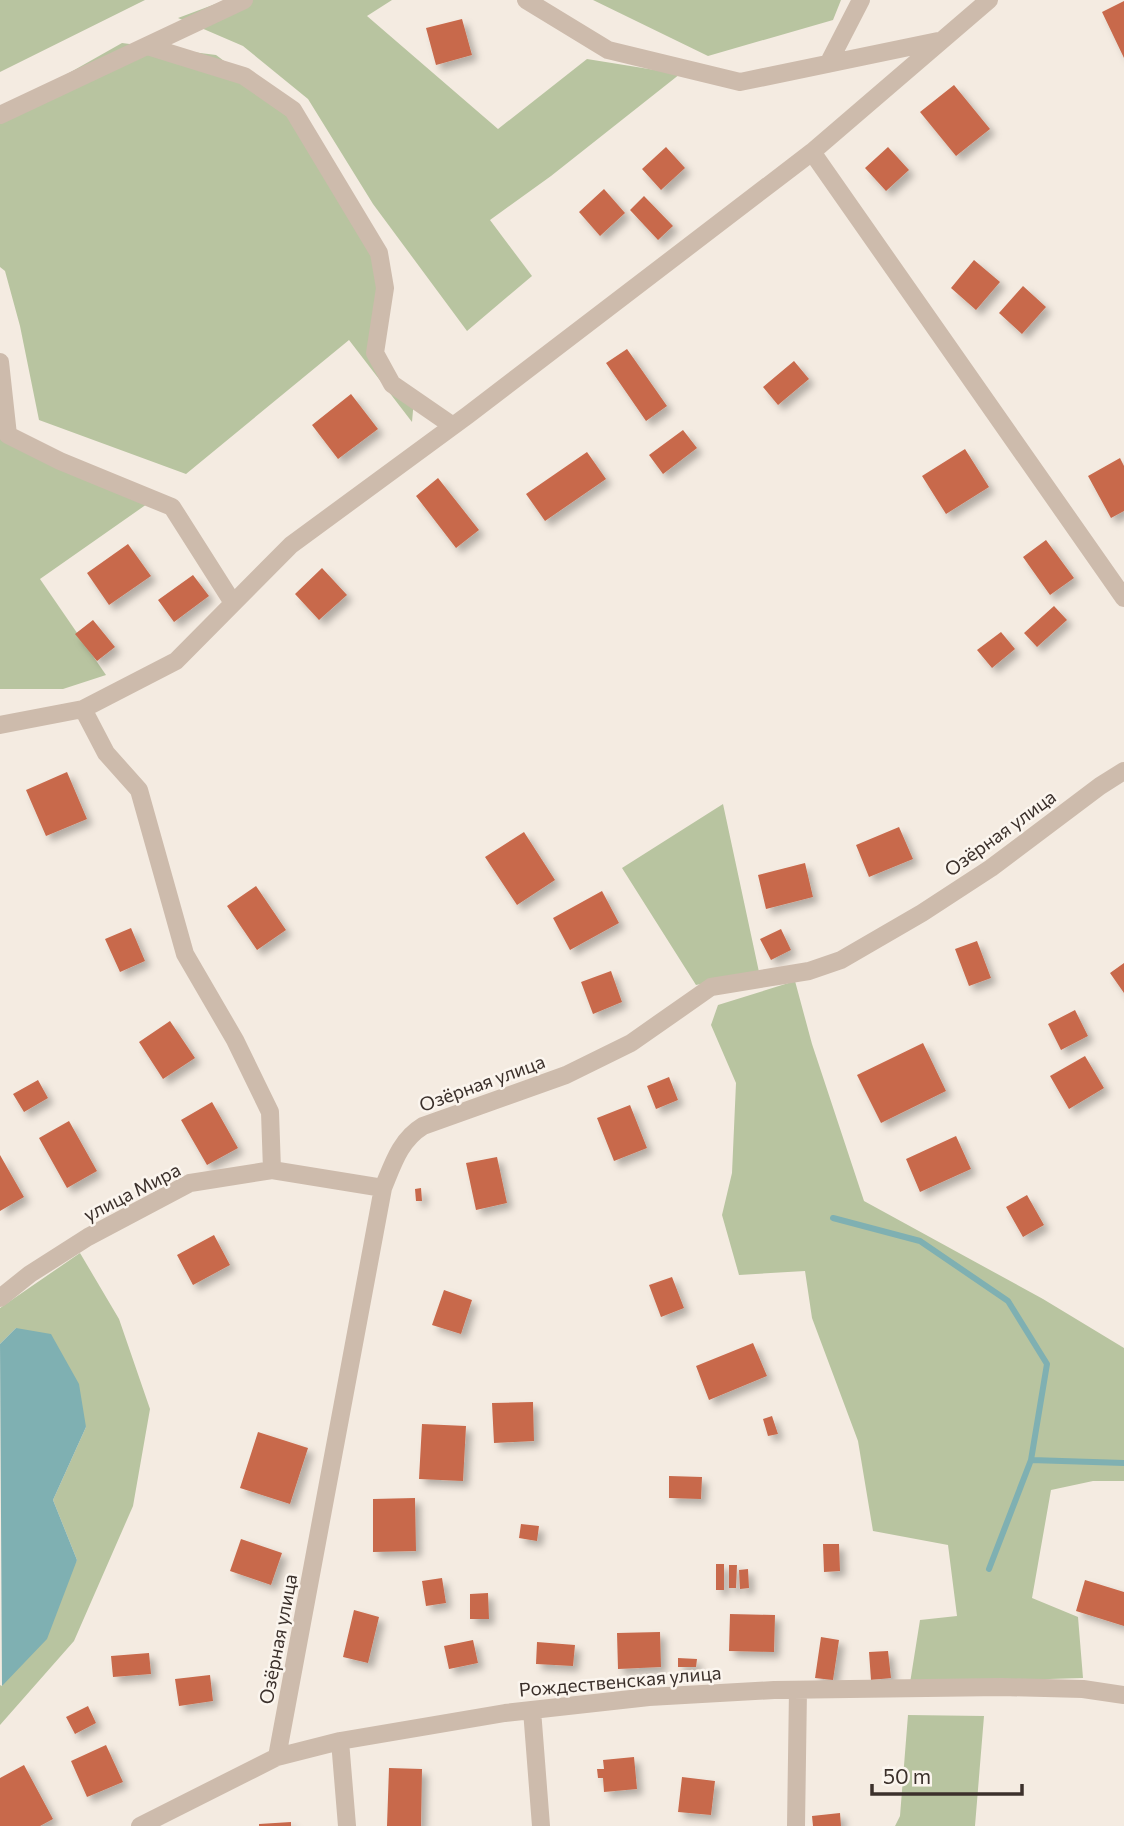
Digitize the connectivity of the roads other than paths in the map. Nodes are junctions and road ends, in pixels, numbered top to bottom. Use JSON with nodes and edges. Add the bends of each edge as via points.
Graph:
{"nodes":[{"id":1,"x":244,"y":0,"type":"edge"},
{"id":2,"x":526,"y":0,"type":"edge"},
{"id":3,"x":861,"y":0,"type":"edge"},
{"id":4,"x":979,"y":2,"type":"edge"},
{"id":5,"x":942,"y":41,"type":"junction"},
{"id":6,"x":147,"y":46,"type":"junction"},
{"id":7,"x":828,"y":64,"type":"junction"},
{"id":8,"x":0,"y":115,"type":"edge"},
{"id":9,"x":812,"y":152,"type":"junction"},
{"id":10,"x":0,"y":362,"type":"edge"},
{"id":11,"x":453,"y":426,"type":"junction"},
{"id":12,"x":1124,"y":598,"type":"edge"},
{"id":13,"x":233,"y":603,"type":"junction"},
{"id":14,"x":83,"y":709,"type":"junction"},
{"id":15,"x":0,"y":725,"type":"edge"},
{"id":16,"x":1124,"y":771,"type":"edge"},
{"id":17,"x":272,"y":1170,"type":"junction"},
{"id":18,"x":383,"y":1188,"type":"junction"},
{"id":19,"x":0,"y":1298,"type":"edge"},
{"id":20,"x":798,"y":1690,"type":"junction"},
{"id":21,"x":1124,"y":1695,"type":"edge"},
{"id":22,"x":532,"y":1710,"type":"junction"},
{"id":23,"x":340,"y":1741,"type":"junction"},
{"id":24,"x":277,"y":1757,"type":"junction"},
{"id":25,"x":140,"y":1826,"type":"edge"},
{"id":26,"x":346,"y":1826,"type":"edge"},
{"id":27,"x":541,"y":1826,"type":"edge"},
{"id":28,"x":796,"y":1826,"type":"edge"}],
"edges":[{"from":1,"to":6,"type":"street"},
{"from":2,"to":7,"type":"street","via":[[608,50],[740,82]]},
{"from":3,"to":7,"type":"street"},
{"from":4,"to":5,"type":"street"},
{"from":5,"to":7,"type":"street"},
{"from":5,"to":9,"type":"street"},
{"from":6,"to":8,"type":"street"},
{"from":6,"to":11,"type":"street","via":[[244,76],[293,110],[379,253],[385,288],[375,353],[392,384]]},
{"from":9,"to":11,"type":"street"},
{"from":9,"to":12,"type":"street"},
{"from":10,"to":13,"type":"street","via":[[8,435],[172,507]]},
{"from":11,"to":13,"type":"street","via":[[291,545]]},
{"from":13,"to":14,"type":"street","via":[[176,661]]},
{"from":14,"to":15,"type":"street"},
{"from":14,"to":17,"type":"street","via":[[106,753],[138,790],[185,954],[270,1112]]},
{"from":16,"to":18,"type":"street","name":"Озёрная улица","via":[[991,867],[841,960],[809,971],[711,987],[631,1043],[553,1079],[423,1126],[401,1146]]},
{"from":17,"to":18,"type":"street","name":"улица Мира"},
{"from":17,"to":19,"type":"street","name":"улица Мира","via":[[190,1183],[88,1237]]},
{"from":18,"to":24,"type":"street","name":"Озёрная улица"},
{"from":20,"to":21,"type":"street","name":"Рождественская улица","via":[[1002,1687]]},
{"from":20,"to":22,"type":"street","name":"Рождественская улица","via":[[649,1697]]},
{"from":20,"to":28,"type":"street"},
{"from":22,"to":23,"type":"street","name":"Рождественская улица"},
{"from":22,"to":27,"type":"street"},
{"from":23,"to":24,"type":"street","name":"Рождественская улица"},
{"from":23,"to":26,"type":"street"},
{"from":24,"to":25,"type":"street","name":"Рождественская улица"}]}
